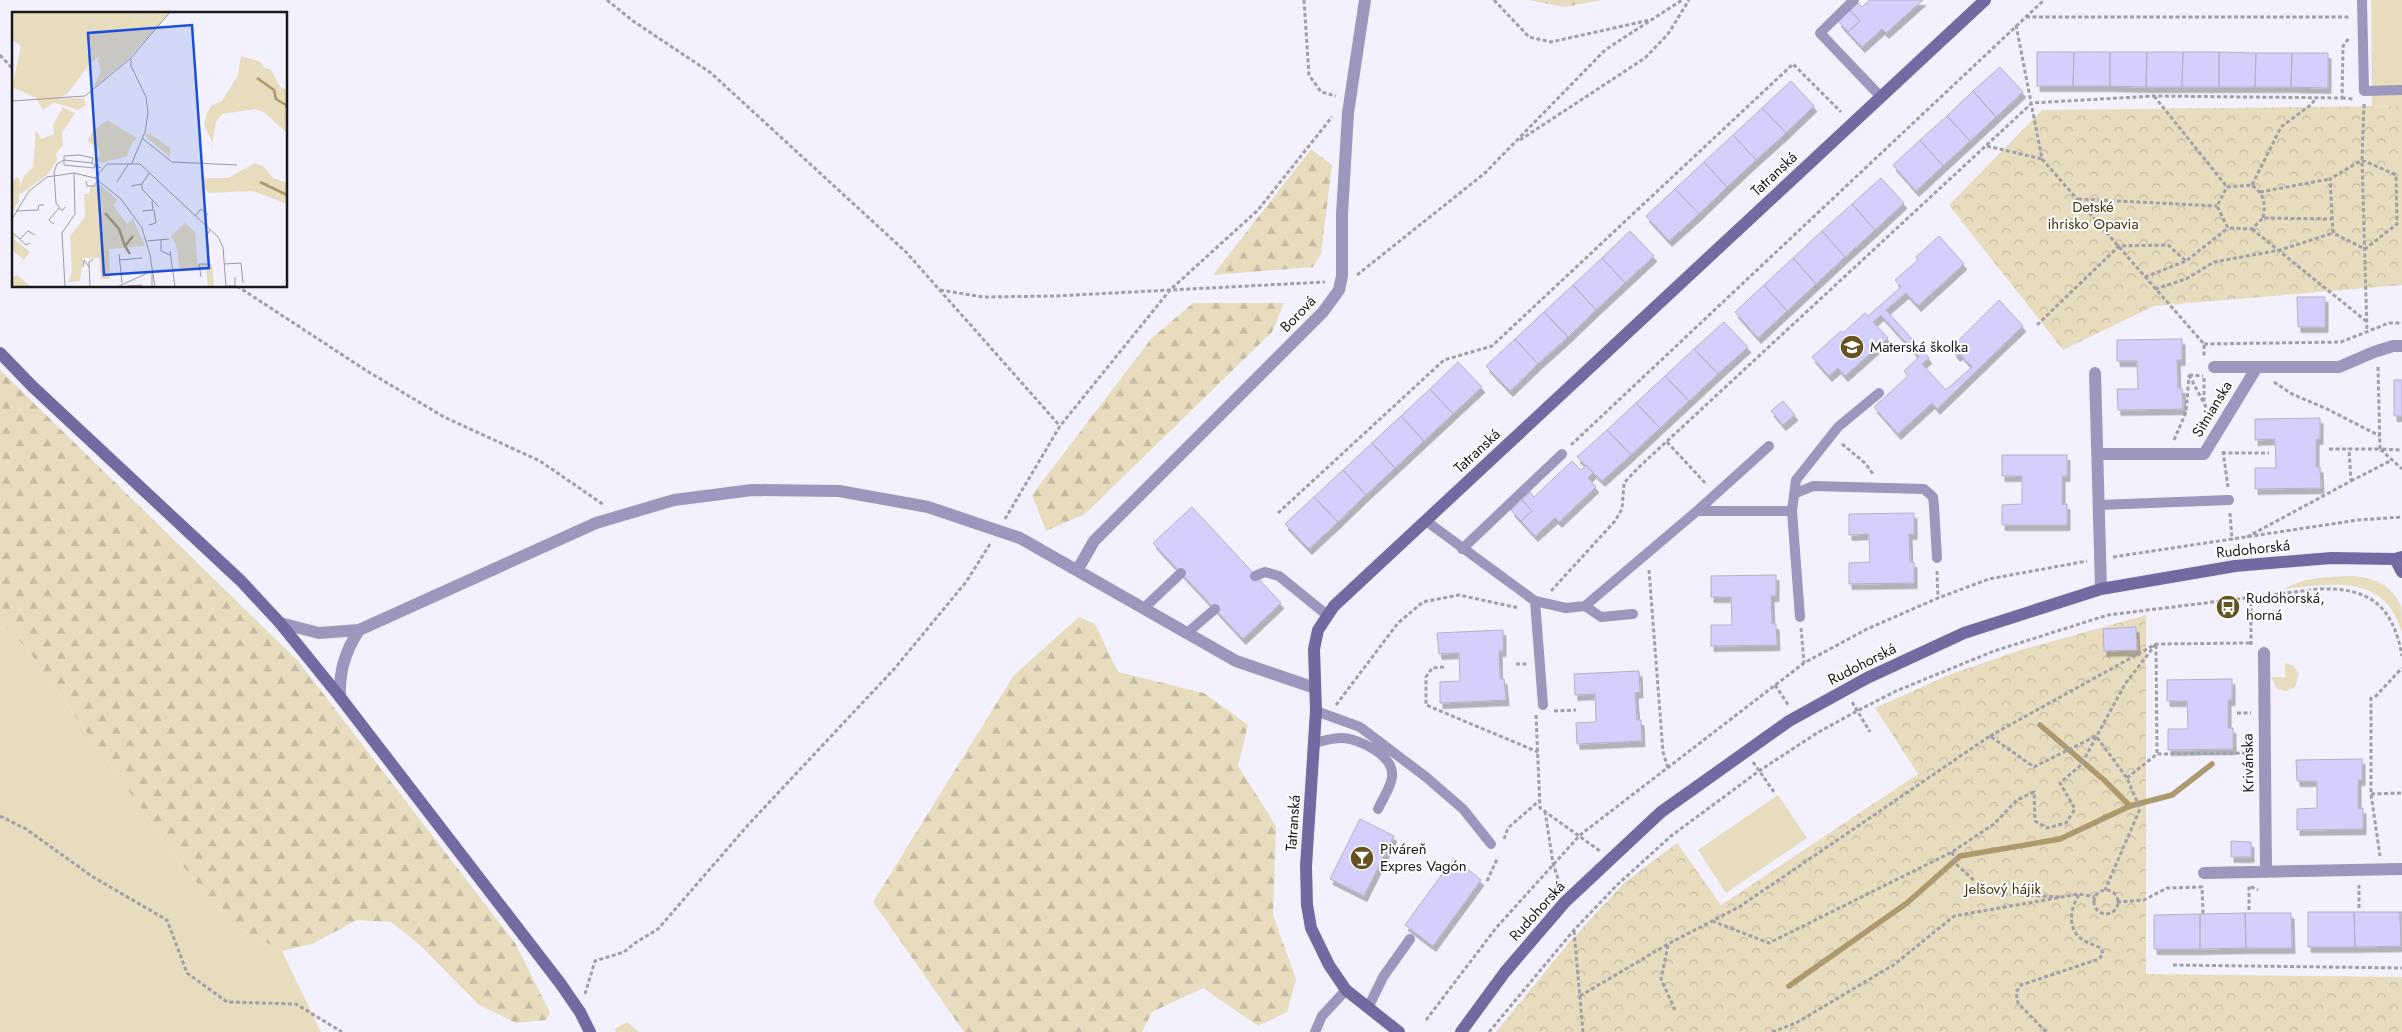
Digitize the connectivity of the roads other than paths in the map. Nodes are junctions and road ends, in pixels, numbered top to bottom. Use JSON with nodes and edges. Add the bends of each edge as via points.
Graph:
{"nodes":[{"id":1,"x":1365,"y":0,"type":"edge"},
{"id":2,"x":1854,"y":0,"type":"edge"},
{"id":3,"x":1985,"y":0,"type":"edge"},
{"id":4,"x":2362,"y":0,"type":"edge"},
{"id":5,"x":2402,"y":90,"type":"edge"},
{"id":6,"x":1880,"y":97,"type":"junction"},
{"id":7,"x":2402,"y":346,"type":"edge"},
{"id":8,"x":0,"y":353,"type":"edge"},
{"id":9,"x":2207,"y":365,"type":"road end"},
{"id":10,"x":2263,"y":367,"type":"junction"},
{"id":11,"x":2095,"y":373,"type":"dead end"},
{"id":12,"x":1879,"y":393,"type":"dead end"},
{"id":13,"x":1769,"y":446,"type":"dead end"},
{"id":14,"x":1562,"y":454,"type":"road end"},
{"id":15,"x":2098,"y":454,"type":"junction"},
{"id":16,"x":1794,"y":494,"type":"junction"},
{"id":17,"x":2229,"y":500,"type":"road end"},
{"id":18,"x":2099,"y":505,"type":"junction"},
{"id":19,"x":1697,"y":511,"type":"junction"},
{"id":20,"x":1792,"y":511,"type":"junction"},
{"id":21,"x":1426,"y":520,"type":"junction"},
{"id":22,"x":1462,"y":549,"type":"junction"},
{"id":23,"x":1936,"y":558,"type":"dead end"},
{"id":24,"x":2400,"y":560,"type":"edge"},
{"id":25,"x":1078,"y":569,"type":"junction"},
{"id":26,"x":2402,"y":572,"type":"edge"},
{"id":27,"x":1181,"y":573,"type":"dead end"},
{"id":28,"x":1255,"y":576,"type":"dead end"},
{"id":29,"x":2101,"y":589,"type":"junction"},
{"id":30,"x":1535,"y":601,"type":"junction"},
{"id":31,"x":1585,"y":606,"type":"junction"},
{"id":32,"x":1144,"y":608,"type":"junction"},
{"id":33,"x":1214,"y":609,"type":"dead end"},
{"id":34,"x":1633,"y":614,"type":"dead end"},
{"id":35,"x":1327,"y":615,"type":"junction"},
{"id":36,"x":1800,"y":617,"type":"road end"},
{"id":37,"x":280,"y":623,"type":"junction"},
{"id":38,"x":359,"y":630,"type":"junction"},
{"id":39,"x":1187,"y":633,"type":"junction"},
{"id":40,"x":2264,"y":653,"type":"dead end"},
{"id":41,"x":1315,"y":688,"type":"junction"},
{"id":42,"x":340,"y":697,"type":"junction"},
{"id":43,"x":1543,"y":706,"type":"dead end"},
{"id":44,"x":1316,"y":711,"type":"junction"},
{"id":45,"x":1314,"y":743,"type":"junction"},
{"id":46,"x":1378,"y":809,"type":"dead end"},
{"id":47,"x":1491,"y":844,"type":"dead end"},
{"id":48,"x":2402,"y":869,"type":"edge"},
{"id":49,"x":2266,"y":872,"type":"junction"},
{"id":50,"x":2204,"y":873,"type":"dead end"},
{"id":51,"x":1410,"y":939,"type":"dead end"},
{"id":52,"x":1346,"y":990,"type":"junction"},
{"id":53,"x":1368,"y":1008,"type":"junction"},
{"id":54,"x":1464,"y":1031,"type":"edge"},
{"id":55,"x":590,"y":1032,"type":"edge"},
{"id":56,"x":1315,"y":1032,"type":"edge"},
{"id":57,"x":1399,"y":1032,"type":"edge"}],
"edges":[{"from":1,"to":25,"type":"street","name":"Borová","via":[[1350,94],[1339,290],[1323,312],[1094,541]]},
{"from":2,"to":6,"type":"lane","via":[[1820,33]]},
{"from":3,"to":6,"type":"street","name":"Tatranská"},
{"from":4,"to":5,"type":"lane","via":[[2364,91]]},
{"from":6,"to":21,"type":"street","name":"Tatranská"},
{"from":7,"to":10,"type":"street","name":"Sitnianska","via":[[2374,352],[2340,367]]},
{"from":8,"to":37,"type":"street","via":[[241,580]]},
{"from":9,"to":10,"type":"street","name":"Sitnianska"},
{"from":10,"to":15,"type":"street","name":"Sitnianska","via":[[2204,454]]},
{"from":11,"to":15,"type":"street"},
{"from":12,"to":16,"type":"lane","via":[[1838,427],[1796,480]]},
{"from":13,"to":19,"type":"lane"},
{"from":14,"to":22,"type":"lane"},
{"from":15,"to":18,"type":"street"},
{"from":16,"to":20,"type":"lane"},
{"from":16,"to":23,"type":"lane","via":[[1813,486],[1924,489],[1933,497]]},
{"from":17,"to":18,"type":"lane"},
{"from":18,"to":29,"type":"street"},
{"from":19,"to":20,"type":"lane"},
{"from":19,"to":31,"type":"lane"},
{"from":20,"to":36,"type":"lane"},
{"from":21,"to":22,"type":"lane"},
{"from":21,"to":35,"type":"street","name":"Tatranská"},
{"from":22,"to":30,"type":"lane"},
{"from":24,"to":26,"type":"street"},
{"from":24,"to":29,"type":"street","name":"Rudohorská","via":[[2331,558],[2234,566]]},
{"from":25,"to":32,"type":"street"},
{"from":25,"to":38,"type":"street","via":[[1020,538],[928,507],[839,491],[742,492],[674,500],[596,523]]},
{"from":27,"to":32,"type":"lane"},
{"from":28,"to":35,"type":"lane","via":[[1265,572],[1279,576]]},
{"from":29,"to":54,"type":"street","name":"Rudohorská","via":[[1964,633],[1867,678],[1796,717],[1661,812],[1565,902],[1505,972]]},
{"from":30,"to":31,"type":"lane","via":[[1566,608]]},
{"from":30,"to":43,"type":"lane"},
{"from":31,"to":34,"type":"lane","via":[[1601,617]]},
{"from":32,"to":39,"type":"street"},
{"from":33,"to":39,"type":"lane"},
{"from":35,"to":41,"type":"street","name":"Tatranská","via":[[1318,630],[1314,649]]},
{"from":37,"to":38,"type":"street","via":[[319,632]]},
{"from":37,"to":42,"type":"street"},
{"from":38,"to":42,"type":"street","via":[[343,660]]},
{"from":39,"to":41,"type":"street","via":[[1236,661]]},
{"from":40,"to":49,"type":"street","name":"Krivánska"},
{"from":41,"to":44,"type":"street","name":"Tatranská"},
{"from":42,"to":55,"type":"street","via":[[580,1012]]},
{"from":44,"to":45,"type":"street","name":"Tatranská"},
{"from":44,"to":47,"type":"lane","via":[[1360,727],[1426,777],[1463,808]]},
{"from":45,"to":46,"type":"lane","via":[[1354,739],[1388,759],[1392,778]]},
{"from":45,"to":52,"type":"street","name":"Tatranská","via":[[1306,866],[1307,905],[1311,928],[1329,965]]},
{"from":48,"to":49,"type":"street"},
{"from":49,"to":50,"type":"street"},
{"from":51,"to":53,"type":"lane","via":[[1383,977]]},
{"from":52,"to":53,"type":"street","name":"Tatranská"},
{"from":52,"to":56,"type":"lane","via":[[1322,1016]]},
{"from":53,"to":57,"type":"street","name":"Tatranská"}]}
